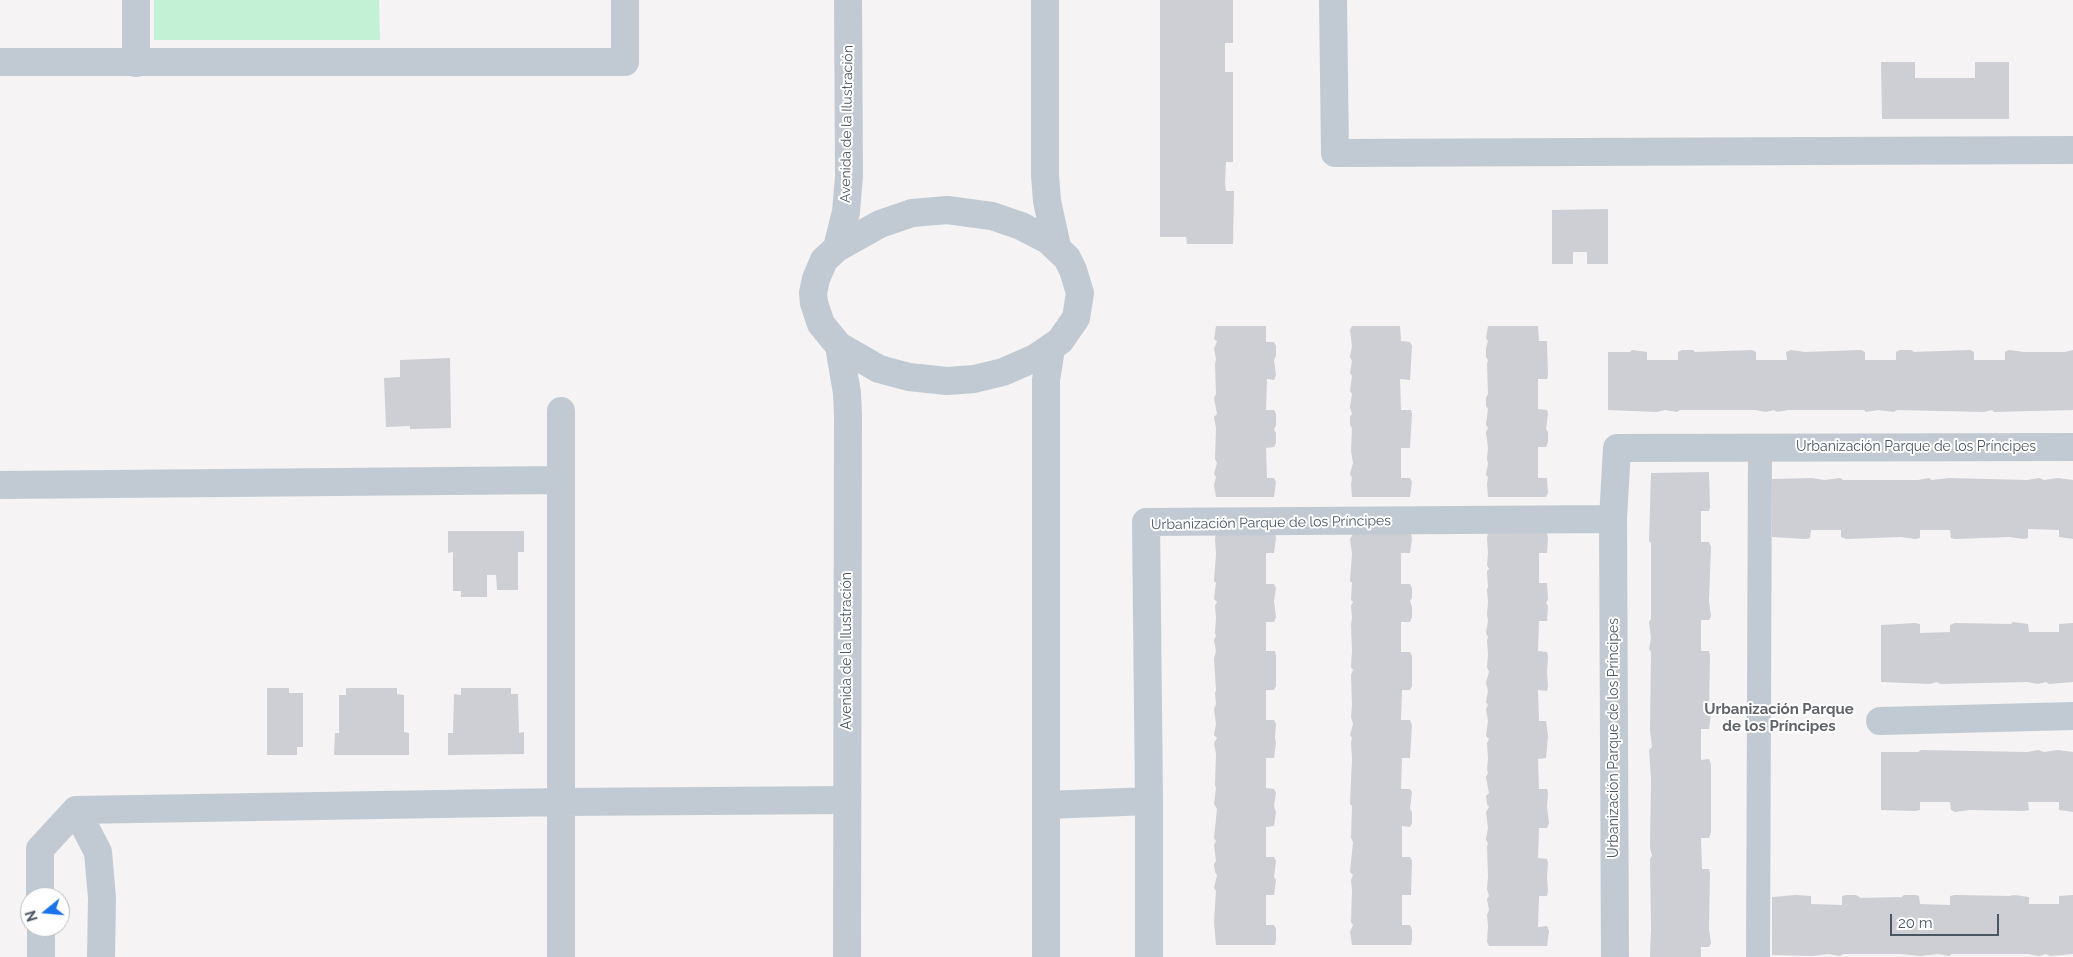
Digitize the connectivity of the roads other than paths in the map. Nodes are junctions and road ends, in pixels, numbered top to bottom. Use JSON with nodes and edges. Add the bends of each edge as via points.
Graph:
{"nodes":[{"id":1,"x":136,"y":0,"type":"edge"},
{"id":2,"x":625,"y":0,"type":"edge"},
{"id":3,"x":848,"y":0,"type":"edge"},
{"id":4,"x":1045,"y":0,"type":"edge"},
{"id":5,"x":1332,"y":0,"type":"edge"},
{"id":6,"x":0,"y":62,"type":"edge"},
{"id":7,"x":136,"y":63,"type":"junction"},
{"id":8,"x":2073,"y":150,"type":"edge"},
{"id":9,"x":1057,"y":247,"type":"junction"},
{"id":10,"x":837,"y":248,"type":"junction"},
{"id":11,"x":838,"y":346,"type":"junction"},
{"id":12,"x":1051,"y":349,"type":"junction"},
{"id":13,"x":561,"y":411,"type":"dead end"},
{"id":14,"x":2073,"y":447,"type":"edge"},
{"id":15,"x":1760,"y":448,"type":"junction"},
{"id":16,"x":561,"y":480,"type":"junction"},
{"id":17,"x":0,"y":485,"type":"edge"},
{"id":18,"x":1613,"y":519,"type":"junction"},
{"id":19,"x":2073,"y":716,"type":"edge"},
{"id":20,"x":1880,"y":721,"type":"dead end"},
{"id":21,"x":847,"y":800,"type":"junction"},
{"id":22,"x":1149,"y":801,"type":"junction"},
{"id":23,"x":562,"y":802,"type":"junction"},
{"id":24,"x":1047,"y":805,"type":"junction"},
{"id":25,"x":76,"y":810,"type":"junction"},
{"id":26,"x":40,"y":887,"type":"edge"},
{"id":27,"x":41,"y":937,"type":"edge"},
{"id":28,"x":41,"y":957,"type":"edge"},
{"id":29,"x":102,"y":957,"type":"edge"},
{"id":30,"x":561,"y":957,"type":"edge"},
{"id":31,"x":847,"y":957,"type":"edge"},
{"id":32,"x":1046,"y":957,"type":"edge"},
{"id":33,"x":1148,"y":957,"type":"edge"},
{"id":34,"x":1615,"y":957,"type":"edge"},
{"id":35,"x":1758,"y":957,"type":"edge"}],
"edges":[{"from":1,"to":7,"type":"street"},
{"from":2,"to":7,"type":"street","via":[[624,62]]},
{"from":3,"to":10,"type":"street","name":"Avenida de la Ilustración","via":[[849,176],[846,212]]},
{"from":4,"to":9,"type":"street","via":[[1045,174]]},
{"from":5,"to":8,"type":"street","via":[[1335,153]]},
{"from":6,"to":7,"type":"street"},
{"from":9,"to":10,"type":"street","via":[[1005,220],[947,210],[898,217],[864,231]]},
{"from":9,"to":12,"type":"street","via":[[1073,270],[1080,293],[1076,318]]},
{"from":10,"to":11,"type":"street","via":[[819,270],[814,303],[821,324]]},
{"from":11,"to":12,"type":"street","via":[[879,368],[909,377],[947,382],[1003,372]]},
{"from":11,"to":21,"type":"street","name":"Avenida de la Ilustración","via":[[848,415]]},
{"from":12,"to":24,"type":"street","via":[[1046,380]]},
{"from":13,"to":16,"type":"street"},
{"from":14,"to":15,"type":"street","name":"Urbanización Parque de los Príncipes"},
{"from":15,"to":18,"type":"street","name":"Urbanización Parque de los Príncipes","via":[[1617,448]]},
{"from":15,"to":35,"type":"street"},
{"from":16,"to":17,"type":"street"},
{"from":16,"to":23,"type":"street"},
{"from":18,"to":22,"type":"street","name":"Urbanización Parque de los Príncipes","via":[[1146,522]]},
{"from":18,"to":34,"type":"street","name":"Urbanización Parque de los Príncipes"},
{"from":19,"to":20,"type":"street"},
{"from":21,"to":23,"type":"street"},
{"from":21,"to":31,"type":"street","name":"Avenida de la Ilustración"},
{"from":22,"to":24,"type":"street"},
{"from":22,"to":33,"type":"street","name":"Urbanización Parque de los Príncipes"},
{"from":23,"to":25,"type":"street"},
{"from":23,"to":30,"type":"street"},
{"from":24,"to":32,"type":"street"},
{"from":25,"to":26,"type":"street","via":[[40,849]]},
{"from":25,"to":29,"type":"street","via":[[98,852]]},
{"from":27,"to":28,"type":"street"}]}
